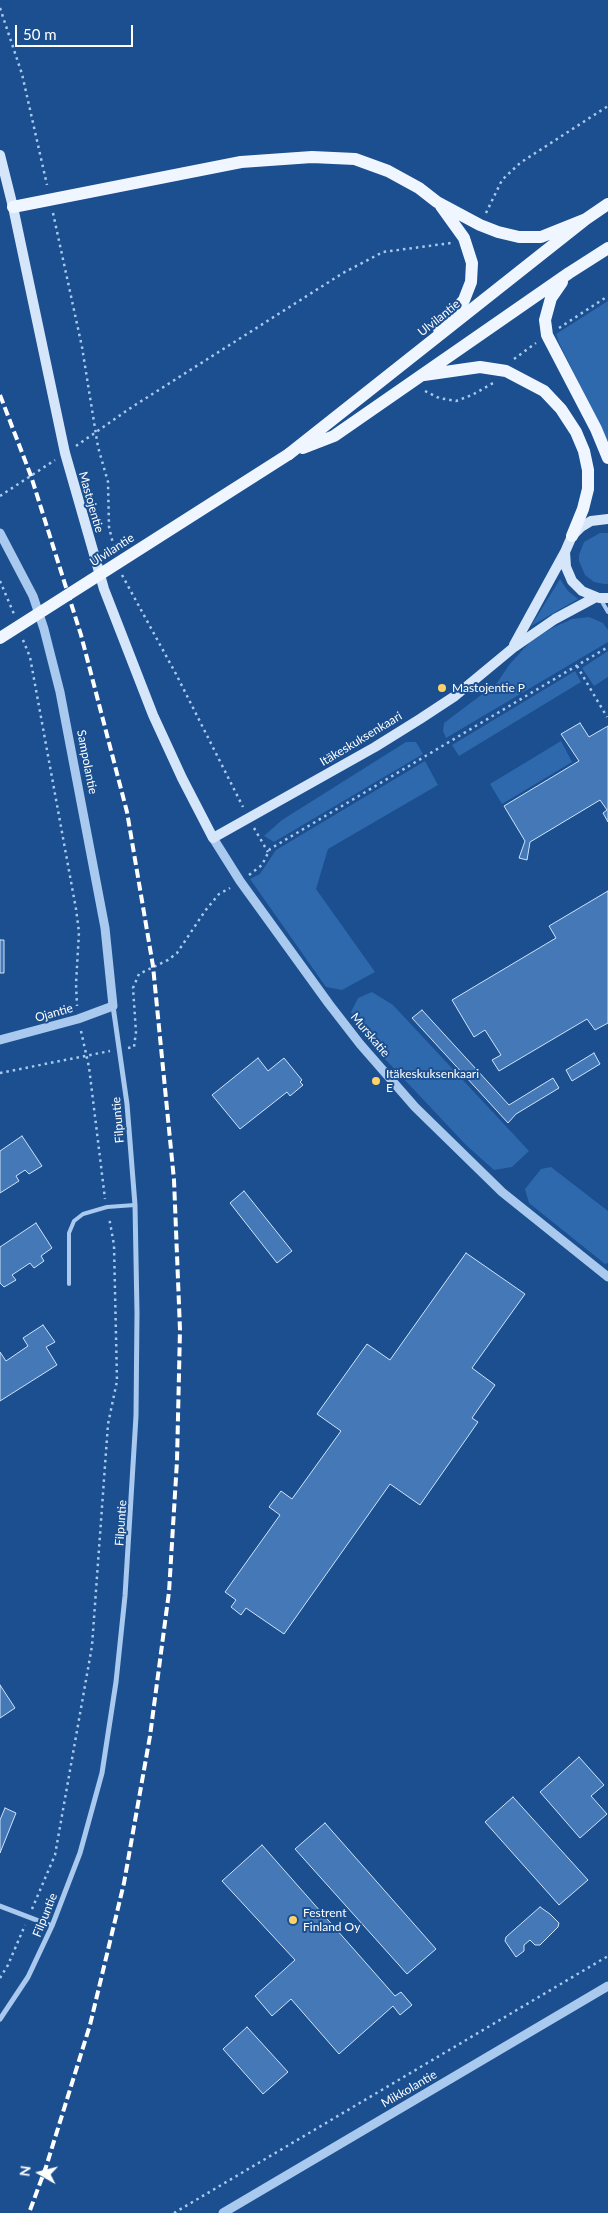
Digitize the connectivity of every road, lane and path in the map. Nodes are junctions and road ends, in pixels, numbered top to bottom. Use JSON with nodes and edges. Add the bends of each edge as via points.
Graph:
{"nodes":[{"id":1,"x":0,"y":8,"type":"edge"},
{"id":2,"x":608,"y":106,"type":"edge"},
{"id":3,"x":0,"y":155,"type":"edge"},
{"id":4,"x":50,"y":199,"type":"junction"},
{"id":5,"x":437,"y":202,"type":"junction"},
{"id":6,"x":608,"y":204,"type":"edge"},
{"id":7,"x":13,"y":207,"type":"junction"},
{"id":8,"x":586,"y":219,"type":"junction"},
{"id":9,"x":480,"y":225,"type":"junction"},
{"id":10,"x":464,"y":238,"type":"junction"},
{"id":11,"x":608,"y":248,"type":"edge"},
{"id":12,"x":569,"y":273,"type":"junction"},
{"id":13,"x":419,"y":352,"type":"junction"},
{"id":14,"x":422,"y":375,"type":"junction"},
{"id":15,"x":96,"y":432,"type":"junction"},
{"id":16,"x":65,"y":453,"type":"junction"},
{"id":17,"x":289,"y":454,"type":"junction"},
{"id":18,"x":608,"y":458,"type":"edge"},
{"id":19,"x":0,"y":496,"type":"edge"},
{"id":20,"x":608,"y":519,"type":"edge"},
{"id":21,"x":0,"y":533,"type":"edge"},
{"id":22,"x":572,"y":536,"type":"junction"},
{"id":23,"x":114,"y":551,"type":"dead end"},
{"id":24,"x":565,"y":552,"type":"junction"},
{"id":25,"x":120,"y":570,"type":"dead end"},
{"id":26,"x":0,"y":580,"type":"edge"},
{"id":27,"x":601,"y":598,"type":"edge"},
{"id":28,"x":608,"y":612,"type":"edge"},
{"id":29,"x":15,"y":616,"type":"dead end"},
{"id":30,"x":21,"y":633,"type":"dead end"},
{"id":31,"x":0,"y":638,"type":"edge"},
{"id":32,"x":608,"y":647,"type":"edge"},
{"id":33,"x":513,"y":648,"type":"junction"},
{"id":34,"x":577,"y":666,"type":"junction"},
{"id":35,"x":607,"y":717,"type":"edge"},
{"id":36,"x":249,"y":820,"type":"junction"},
{"id":37,"x":213,"y":838,"type":"junction"},
{"id":38,"x":268,"y":852,"type":"junction"},
{"id":39,"x":240,"y":881,"type":"junction"},
{"id":40,"x":113,"y":1006,"type":"junction"},
{"id":41,"x":78,"y":1019,"type":"junction"},
{"id":42,"x":0,"y":1040,"type":"edge"},
{"id":43,"x":120,"y":1049,"type":"junction"},
{"id":44,"x":86,"y":1056,"type":"junction"},
{"id":45,"x":0,"y":1074,"type":"edge"},
{"id":46,"x":135,"y":1205,"type":"junction"},
{"id":47,"x":107,"y":1207,"type":"junction"},
{"id":48,"x":608,"y":1277,"type":"edge"},
{"id":49,"x":69,"y":1284,"type":"dead end"},
{"id":50,"x":0,"y":1906,"type":"edge"},
{"id":51,"x":29,"y":1917,"type":"junction"},
{"id":52,"x":52,"y":1926,"type":"junction"},
{"id":53,"x":608,"y":1956,"type":"edge"},
{"id":54,"x":0,"y":1978,"type":"edge"},
{"id":55,"x":608,"y":1986,"type":"edge"},
{"id":56,"x":0,"y":2019,"type":"edge"},
{"id":57,"x":174,"y":2213,"type":"edge"},
{"id":58,"x":223,"y":2213,"type":"edge"}],
"edges":[{"from":1,"to":4,"type":"path","via":[[22,74]]},
{"from":2,"to":9,"type":"path","via":[[520,163],[502,180]]},
{"from":3,"to":7,"type":"main road","name":"Mastojentie"},
{"from":4,"to":5,"type":"main road","via":[[241,162],[312,157],[355,159],[388,171]]},
{"from":4,"to":7,"type":"main road"},
{"from":4,"to":15,"type":"path","via":[[82,347]]},
{"from":5,"to":9,"type":"main road"},
{"from":5,"to":10,"type":"main road"},
{"from":6,"to":8,"type":"main road","name":"Ulvilantie"},
{"from":7,"to":16,"type":"main road","name":"Mastojentie"},
{"from":8,"to":9,"type":"main road","via":[[541,237],[519,237]]},
{"from":8,"to":13,"type":"main road","name":"Ulvilantie"},
{"from":10,"to":13,"type":"main road","via":[[472,263],[471,282],[464,300]]},
{"from":10,"to":15,"type":"path","via":[[446,244],[383,252],[343,273]]},
{"from":11,"to":12,"type":"main road","name":"Ulvilantie"},
{"from":12,"to":14,"type":"main road","name":"Ulvilantie"},
{"from":12,"to":18,"type":"main road","via":[[551,298],[544,320],[547,335]]},
{"from":13,"to":17,"type":"main road","name":"Ulvilantie"},
{"from":14,"to":17,"type":"main road","name":"Ulvilantie","via":[[334,436]]},
{"from":14,"to":22,"type":"main road","via":[[480,368],[506,371],[544,391],[561,409],[576,432],[588,470],[583,510]]},
{"from":15,"to":16,"type":"path"},
{"from":15,"to":23,"type":"path","via":[[108,482],[109,526]]},
{"from":16,"to":19,"type":"path"},
{"from":16,"to":37,"type":"main road","name":"Mastojentie","via":[[104,589],[129,657],[182,778]]},
{"from":17,"to":31,"type":"main road","name":"Ulvilantie","bridge":true},
{"from":20,"to":22,"type":"main road","via":[[591,521]]},
{"from":21,"to":40,"type":"street","name":"Sampolantie","via":[[33,596],[60,692],[105,928]]},
{"from":22,"to":24,"type":"main road","name":"Itäkeskuksenkaari"},
{"from":24,"to":27,"type":"main road","via":[[566,567],[572,581],[582,592]]},
{"from":24,"to":33,"type":"main road","name":"Itäkeskuksenkaari"},
{"from":25,"to":36,"type":"path"},
{"from":26,"to":29,"type":"path"},
{"from":27,"to":28,"type":"lane"},
{"from":27,"to":33,"type":"main road","name":"Itäkeskuksenkaari","via":[[555,619]]},
{"from":30,"to":41,"type":"path","via":[[30,657],[76,909],[79,932]]},
{"from":32,"to":34,"type":"path"},
{"from":33,"to":36,"type":"main road","name":"Itäkeskuksenkaari","via":[[456,696]]},
{"from":34,"to":35,"type":"path"},
{"from":34,"to":38,"type":"path"},
{"from":36,"to":37,"type":"main road","name":"Itäkeskuksenkaari"},
{"from":36,"to":38,"type":"path"},
{"from":37,"to":39,"type":"street","name":"Murskatie"},
{"from":38,"to":39,"type":"path","via":[[262,865]]},
{"from":39,"to":43,"type":"path","via":[[220,894],[177,953],[140,974],[133,988],[134,1047]]},
{"from":39,"to":48,"type":"street","name":"Murskatie","via":[[360,1044],[416,1106],[502,1192]]},
{"from":40,"to":41,"type":"street","name":"Ojantie"},
{"from":40,"to":43,"type":"street","name":"Filpuntie"},
{"from":41,"to":42,"type":"street","name":"Ojantie"},
{"from":41,"to":44,"type":"path"},
{"from":43,"to":44,"type":"path"},
{"from":43,"to":46,"type":"street","name":"Filpuntie"},
{"from":44,"to":45,"type":"path"},
{"from":44,"to":47,"type":"path"},
{"from":46,"to":47,"type":"lane"},
{"from":46,"to":52,"type":"street","name":"Filpuntie","via":[[136,1426],[126,1587],[116,1682],[102,1773],[80,1853]]},
{"from":47,"to":49,"type":"lane","via":[[83,1214],[74,1221],[69,1233]]},
{"from":47,"to":51,"type":"path","via":[[114,1245],[117,1381],[108,1424],[92,1646],[55,1855]]},
{"from":50,"to":51,"type":"street"},
{"from":51,"to":52,"type":"street"},
{"from":51,"to":54,"type":"path"},
{"from":52,"to":56,"type":"street","name":"Filpuntie","via":[[28,1977]]},
{"from":53,"to":57,"type":"path"},
{"from":55,"to":58,"type":"street","name":"Mikkolantie"}]}
